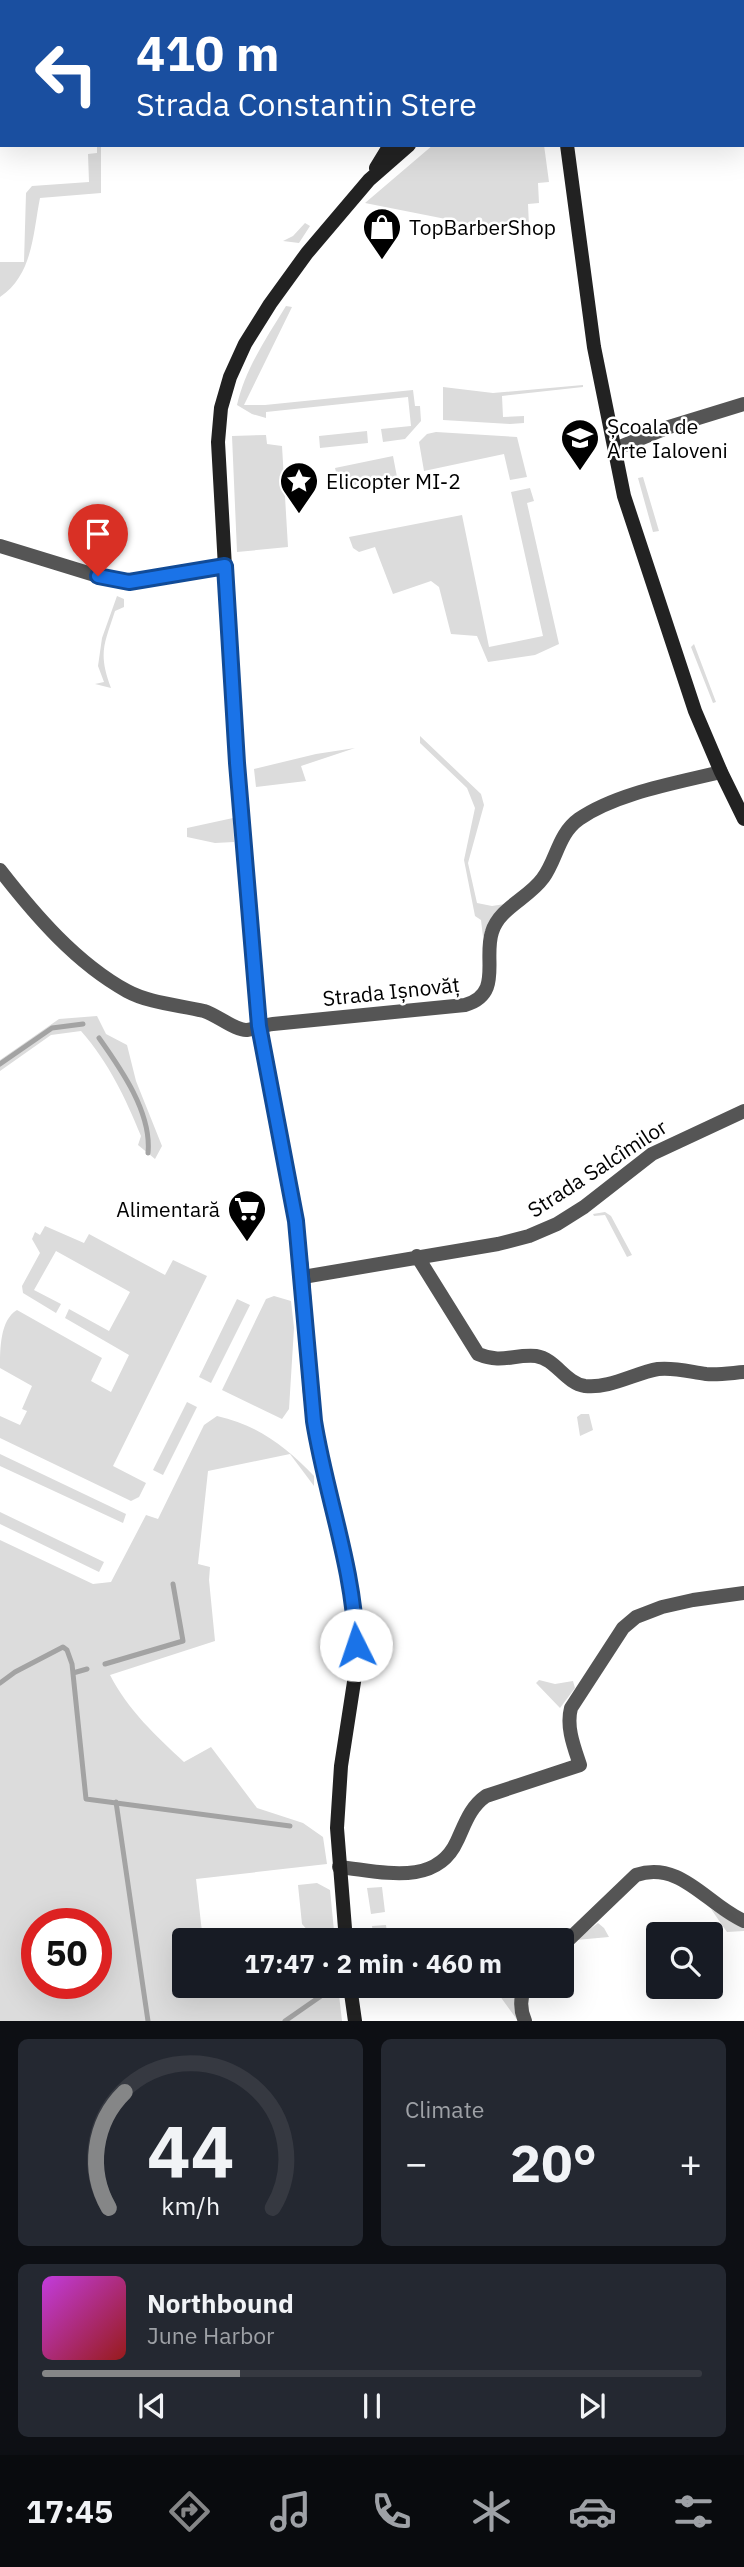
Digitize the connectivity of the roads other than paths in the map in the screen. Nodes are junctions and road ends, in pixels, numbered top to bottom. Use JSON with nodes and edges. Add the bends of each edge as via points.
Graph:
{"nodes":[{"id":1,"x":389,"y":147,"type":"edge"},
{"id":2,"x":407,"y":147,"type":"edge"},
{"id":3,"x":565,"y":149,"type":"edge"},
{"id":4,"x":369,"y":180,"type":"junction"},
{"id":5,"x":744,"y":404,"type":"edge"},
{"id":6,"x":614,"y":449,"type":"junction"},
{"id":7,"x":0,"y":546,"type":"edge"},
{"id":8,"x":225,"y":566,"type":"junction"},
{"id":9,"x":721,"y":772,"type":"junction"},
{"id":10,"x":744,"y":820,"type":"edge"},
{"id":11,"x":0,"y":870,"type":"edge"},
{"id":12,"x":259,"y":1026,"type":"junction"},
{"id":13,"x":744,"y":1111,"type":"edge"},
{"id":14,"x":416,"y":1256,"type":"junction"},
{"id":15,"x":303,"y":1277,"type":"junction"},
{"id":16,"x":744,"y":1372,"type":"edge"},
{"id":17,"x":744,"y":1593,"type":"edge"},
{"id":18,"x":340,"y":1867,"type":"junction"},
{"id":19,"x":744,"y":1921,"type":"edge"},
{"id":20,"x":344,"y":1928,"type":"edge"},
{"id":21,"x":574,"y":1934,"type":"edge"},
{"id":22,"x":352,"y":1998,"type":"edge"},
{"id":23,"x":522,"y":1998,"type":"edge"},
{"id":24,"x":355,"y":2021,"type":"edge"},
{"id":25,"x":525,"y":2021,"type":"edge"}],
"edges":[{"from":1,"to":4,"type":"main road"},
{"from":2,"to":4,"type":"main road"},
{"from":3,"to":6,"type":"main road"},
{"from":4,"to":8,"type":"main road","via":[[299,263],[245,344],[230,377],[218,442]]},
{"from":5,"to":6,"type":"street"},
{"from":6,"to":9,"type":"main road","via":[[624,496],[672,644]]},
{"from":7,"to":8,"type":"street","via":[[129,582]]},
{"from":8,"to":12,"type":"main road"},
{"from":9,"to":10,"type":"main road"},
{"from":9,"to":12,"type":"street","name":"Strada Ișnovăț","via":[[621,800],[577,820],[561,838],[543,879],[492,931],[490,977],[474,1003]]},
{"from":11,"to":12,"type":"street","name":"Strada Ișnovăț","via":[[59,938],[127,991],[209,1013],[235,1028]]},
{"from":12,"to":15,"type":"main road"},
{"from":13,"to":14,"type":"street","name":"Strada Salcîmilor","via":[[652,1154],[557,1224],[498,1244]]},
{"from":14,"to":15,"type":"street","name":"Strada Salcîmilor"},
{"from":14,"to":16,"type":"street","via":[[478,1354],[489,1359],[548,1359],[583,1386],[661,1369]]},
{"from":15,"to":18,"type":"main road","via":[[318,1448],[355,1621],[356,1669],[340,1778]]},
{"from":17,"to":18,"type":"street","via":[[662,1607],[628,1623],[571,1708],[572,1742],[580,1765],[486,1796],[469,1814],[455,1846],[431,1870],[399,1873]]},
{"from":18,"to":20,"type":"main road"},
{"from":19,"to":21,"type":"street","via":[[682,1879],[653,1871],[636,1875]]},
{"from":22,"to":24,"type":"main road"},
{"from":23,"to":25,"type":"street"}]}
